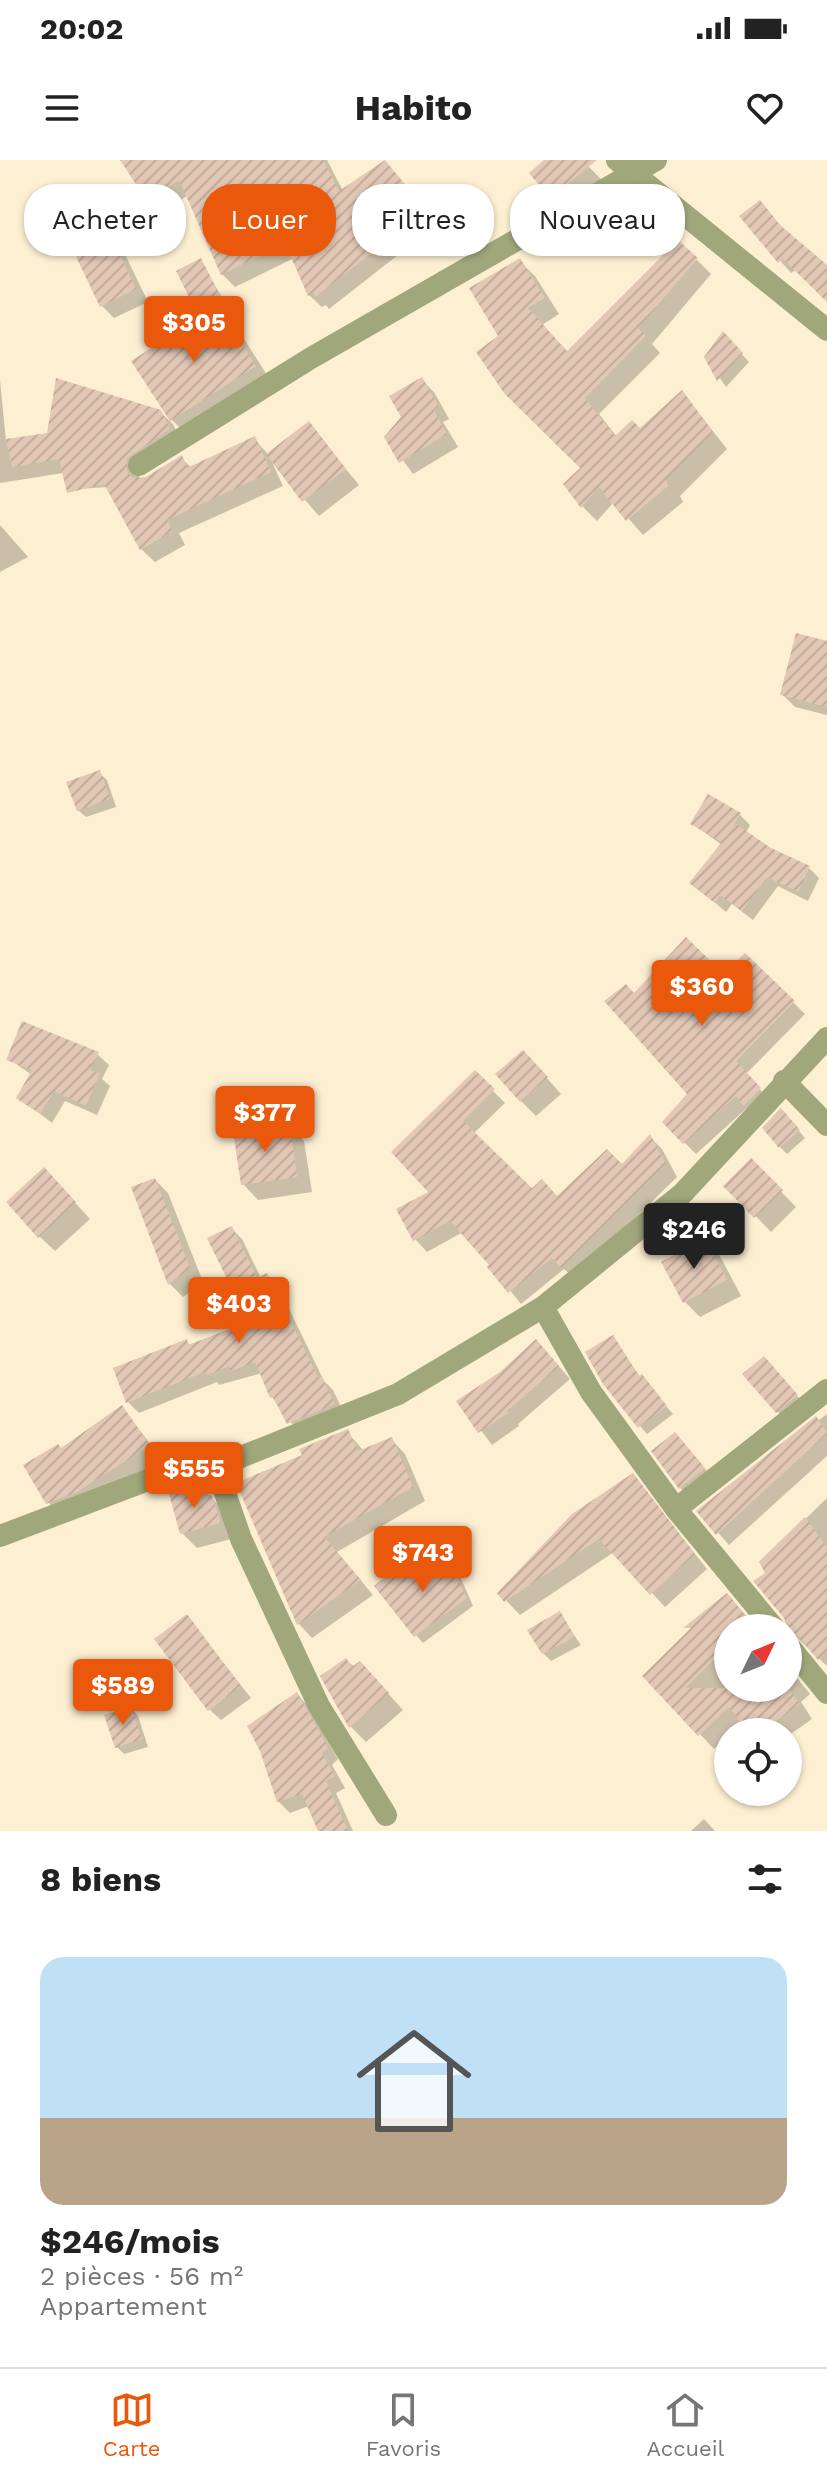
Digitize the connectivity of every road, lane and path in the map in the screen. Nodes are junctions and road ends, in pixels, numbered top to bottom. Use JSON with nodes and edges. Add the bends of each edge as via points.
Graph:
{"nodes":[{"id":1,"x":656,"y":160,"type":"edge"},
{"id":2,"x":625,"y":166,"type":"edge"},
{"id":3,"x":827,"y":330,"type":"edge"},
{"id":4,"x":139,"y":465,"type":"dead end"},
{"id":5,"x":827,"y":1038,"type":"edge"},
{"id":6,"x":784,"y":1081,"type":"junction"},
{"id":7,"x":827,"y":1125,"type":"edge"},
{"id":8,"x":543,"y":1307,"type":"junction"},
{"id":9,"x":827,"y":1390,"type":"edge"},
{"id":10,"x":216,"y":1467,"type":"junction"},
{"id":11,"x":676,"y":1509,"type":"junction"},
{"id":12,"x":0,"y":1536,"type":"edge"},
{"id":13,"x":762,"y":1614,"type":"edge"},
{"id":14,"x":802,"y":1662,"type":"edge"},
{"id":15,"x":827,"y":1693,"type":"edge"},
{"id":16,"x":386,"y":1815,"type":"dead end"}],
"edges":[{"from":1,"to":2,"type":"street"},
{"from":2,"to":3,"type":"street"},
{"from":2,"to":4,"type":"street"},
{"from":5,"to":6,"type":"street"},
{"from":6,"to":7,"type":"street"},
{"from":6,"to":8,"type":"street","via":[[683,1193]]},
{"from":8,"to":10,"type":"street","via":[[398,1394]]},
{"from":8,"to":11,"type":"street","via":[[591,1392]]},
{"from":9,"to":11,"type":"street"},
{"from":10,"to":12,"type":"street","via":[[148,1480]]},
{"from":10,"to":16,"type":"street","via":[[241,1539],[319,1706]]},
{"from":11,"to":13,"type":"street"},
{"from":14,"to":15,"type":"street"}]}
